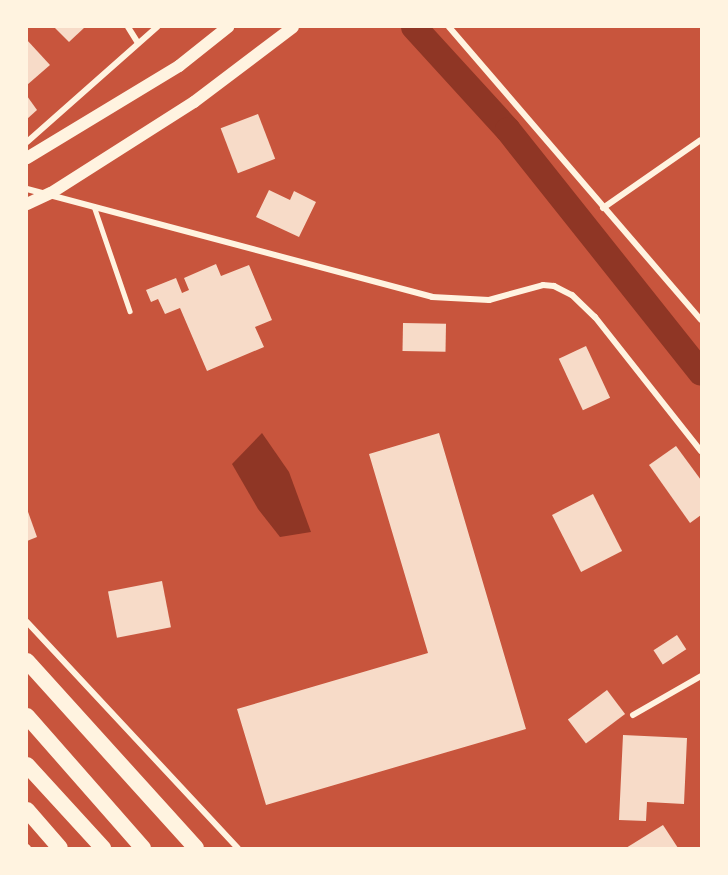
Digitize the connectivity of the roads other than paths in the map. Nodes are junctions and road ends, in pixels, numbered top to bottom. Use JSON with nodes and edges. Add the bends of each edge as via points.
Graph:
{"nodes":[{"id":1,"x":128,"y":27,"type":"edge"},
{"id":2,"x":157,"y":27,"type":"edge"},
{"id":3,"x":228,"y":27,"type":"edge"},
{"id":4,"x":293,"y":27,"type":"edge"},
{"id":5,"x":449,"y":27,"type":"edge"},
{"id":6,"x":138,"y":43,"type":"junction"},
{"id":7,"x":701,"y":140,"type":"edge"},
{"id":8,"x":27,"y":142,"type":"edge"},
{"id":9,"x":27,"y":158,"type":"edge"},
{"id":10,"x":27,"y":189,"type":"edge"},
{"id":11,"x":51,"y":193,"type":"junction"},
{"id":12,"x":27,"y":204,"type":"edge"},
{"id":13,"x":93,"y":205,"type":"junction"},
{"id":14,"x":603,"y":207,"type":"junction"},
{"id":15,"x":130,"y":311,"type":"dead end"},
{"id":16,"x":701,"y":320,"type":"edge"},
{"id":17,"x":701,"y":451,"type":"edge"},
{"id":18,"x":27,"y":622,"type":"edge"},
{"id":19,"x":27,"y":660,"type":"edge"},
{"id":20,"x":701,"y":676,"type":"edge"},
{"id":21,"x":633,"y":715,"type":"dead end"},
{"id":22,"x":27,"y":716,"type":"edge"},
{"id":23,"x":27,"y":765,"type":"edge"},
{"id":24,"x":27,"y":810,"type":"edge"},
{"id":25,"x":60,"y":848,"type":"edge"},
{"id":26,"x":103,"y":848,"type":"edge"},
{"id":27,"x":142,"y":848,"type":"edge"},
{"id":28,"x":196,"y":848,"type":"edge"},
{"id":29,"x":238,"y":848,"type":"edge"}],
"edges":[{"from":1,"to":6,"type":"street"},
{"from":2,"to":6,"type":"street"},
{"from":3,"to":9,"type":"main road","via":[[178,66]]},
{"from":4,"to":11,"type":"main road","via":[[194,102]]},
{"from":5,"to":14,"type":"street"},
{"from":6,"to":8,"type":"street"},
{"from":7,"to":14,"type":"street"},
{"from":10,"to":11,"type":"street"},
{"from":11,"to":12,"type":"main road"},
{"from":11,"to":13,"type":"street"},
{"from":13,"to":15,"type":"lane"},
{"from":13,"to":17,"type":"street","via":[[432,297],[489,300],[543,285],[554,286],[572,295],[595,317]]},
{"from":14,"to":16,"type":"street"},
{"from":18,"to":29,"type":"street"},
{"from":19,"to":28,"type":"highway"},
{"from":20,"to":21,"type":"street"},
{"from":22,"to":27,"type":"highway"},
{"from":23,"to":26,"type":"highway"},
{"from":24,"to":25,"type":"highway"}]}
